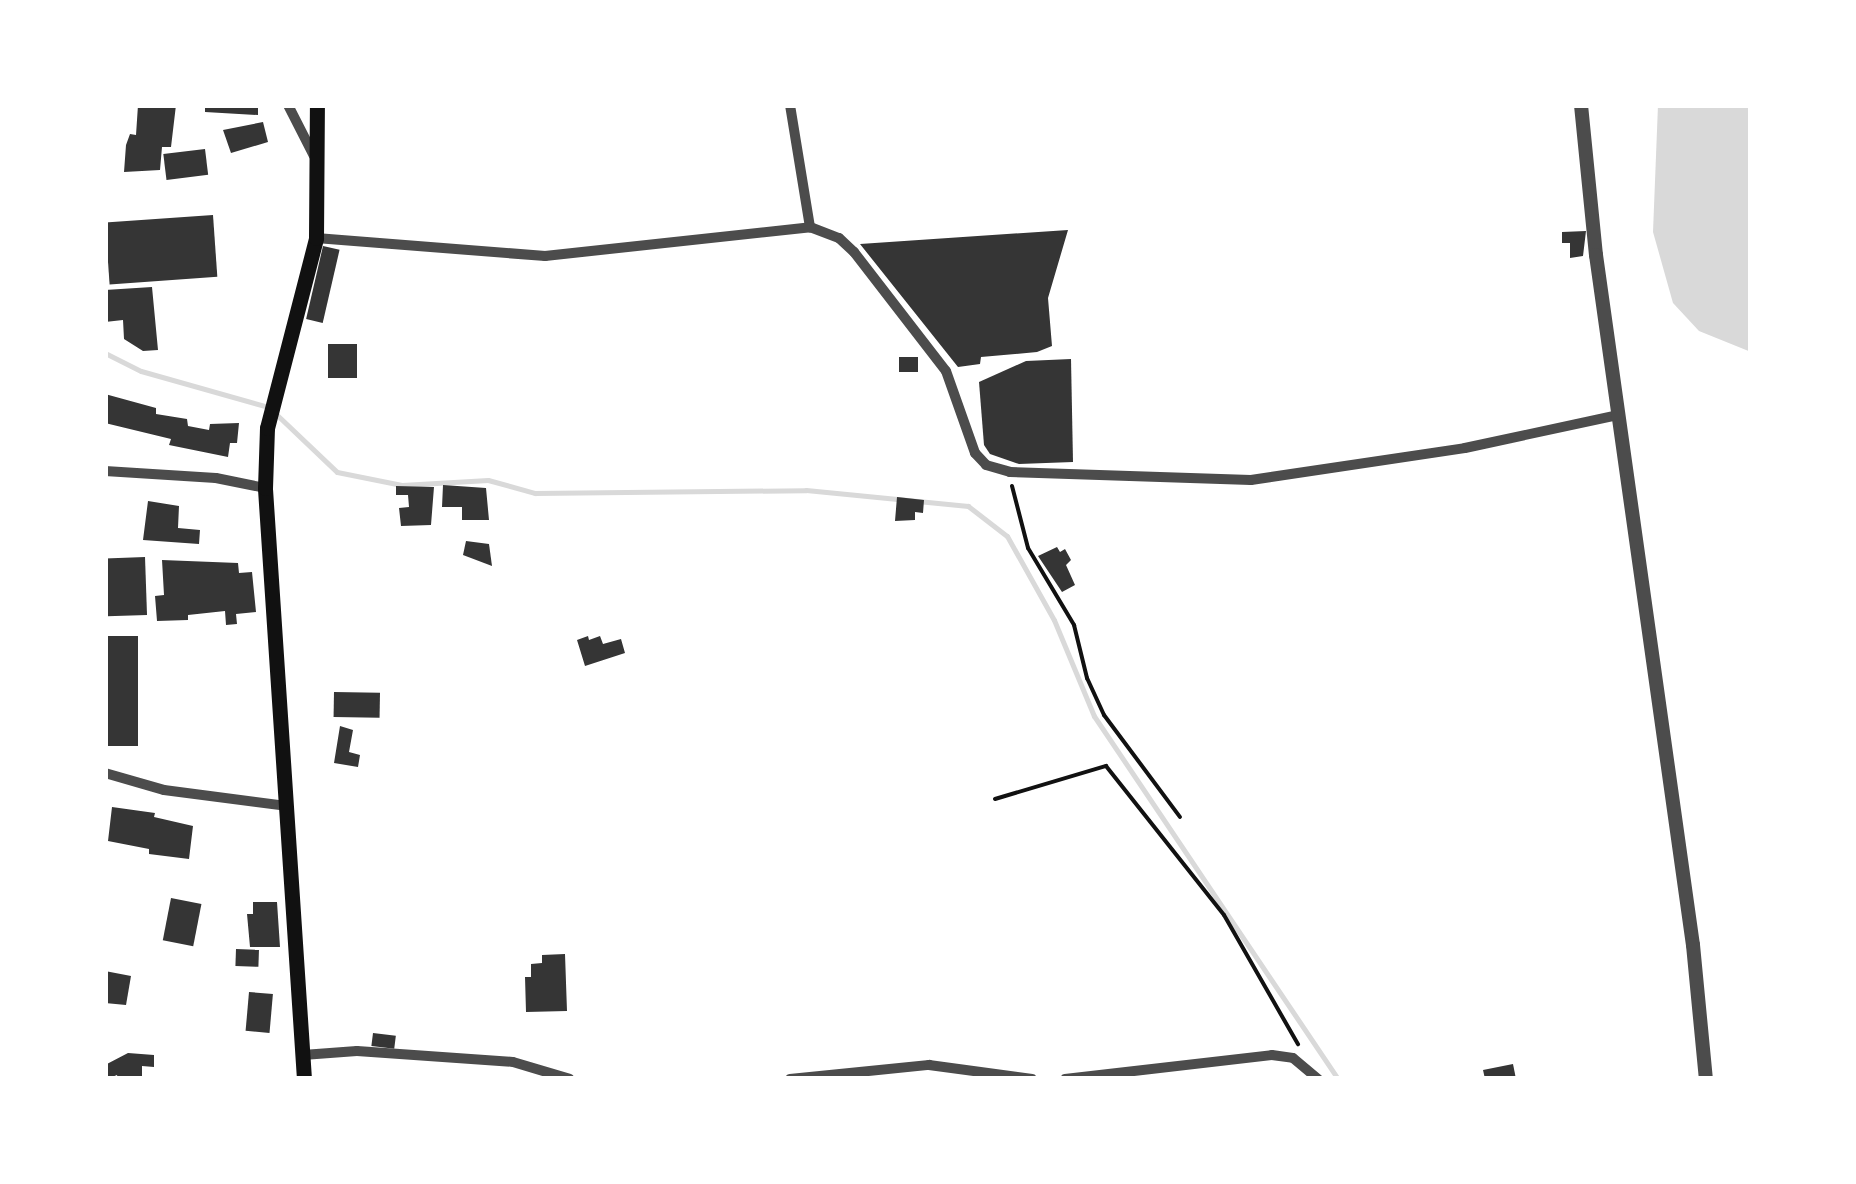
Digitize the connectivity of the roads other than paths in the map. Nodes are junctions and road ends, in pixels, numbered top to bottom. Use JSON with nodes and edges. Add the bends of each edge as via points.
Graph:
{"nodes":[{"id":1,"x":288,"y":105,"type":"edge"},
{"id":2,"x":317,"y":105,"type":"edge"},
{"id":3,"x":790,"y":105,"type":"edge"},
{"id":4,"x":1581,"y":105,"type":"edge"},
{"id":5,"x":319,"y":166,"type":"junction"},
{"id":6,"x":810,"y":227,"type":"junction"},
{"id":7,"x":316,"y":238,"type":"junction"},
{"id":8,"x":1617,"y":415,"type":"junction"},
{"id":9,"x":105,"y":472,"type":"edge"},
{"id":10,"x":265,"y":488,"type":"junction"},
{"id":11,"x":105,"y":773,"type":"edge"},
{"id":12,"x":289,"y":806,"type":"junction"},
{"id":13,"x":303,"y":1055,"type":"junction"},
{"id":14,"x":304,"y":1079,"type":"edge"},
{"id":15,"x":570,"y":1079,"type":"edge"},
{"id":16,"x":790,"y":1079,"type":"edge"},
{"id":17,"x":1032,"y":1079,"type":"edge"},
{"id":18,"x":1066,"y":1079,"type":"edge"},
{"id":19,"x":1318,"y":1079,"type":"edge"},
{"id":20,"x":1706,"y":1079,"type":"edge"}],
"edges":[{"from":1,"to":5,"type":"street"},
{"from":2,"to":5,"type":"main road"},
{"from":3,"to":6,"type":"street"},
{"from":4,"to":8,"type":"street"},
{"from":5,"to":7,"type":"main road"},
{"from":6,"to":7,"type":"street","via":[[545,256]]},
{"from":6,"to":8,"type":"street","via":[[854,252],[946,372],[976,453],[986,465],[1010,472],[1251,480],[1466,448]]},
{"from":7,"to":10,"type":"main road","via":[[267,428]]},
{"from":8,"to":20,"type":"street"},
{"from":9,"to":10,"type":"street","via":[[216,478]]},
{"from":10,"to":12,"type":"main road"},
{"from":11,"to":12,"type":"street","via":[[164,790]]},
{"from":12,"to":13,"type":"main road"},
{"from":13,"to":14,"type":"main road"},
{"from":13,"to":15,"type":"street","via":[[357,1051],[513,1062]]},
{"from":16,"to":17,"type":"street","via":[[929,1065]]},
{"from":18,"to":19,"type":"street","via":[[1272,1055],[1293,1058]]}]}
